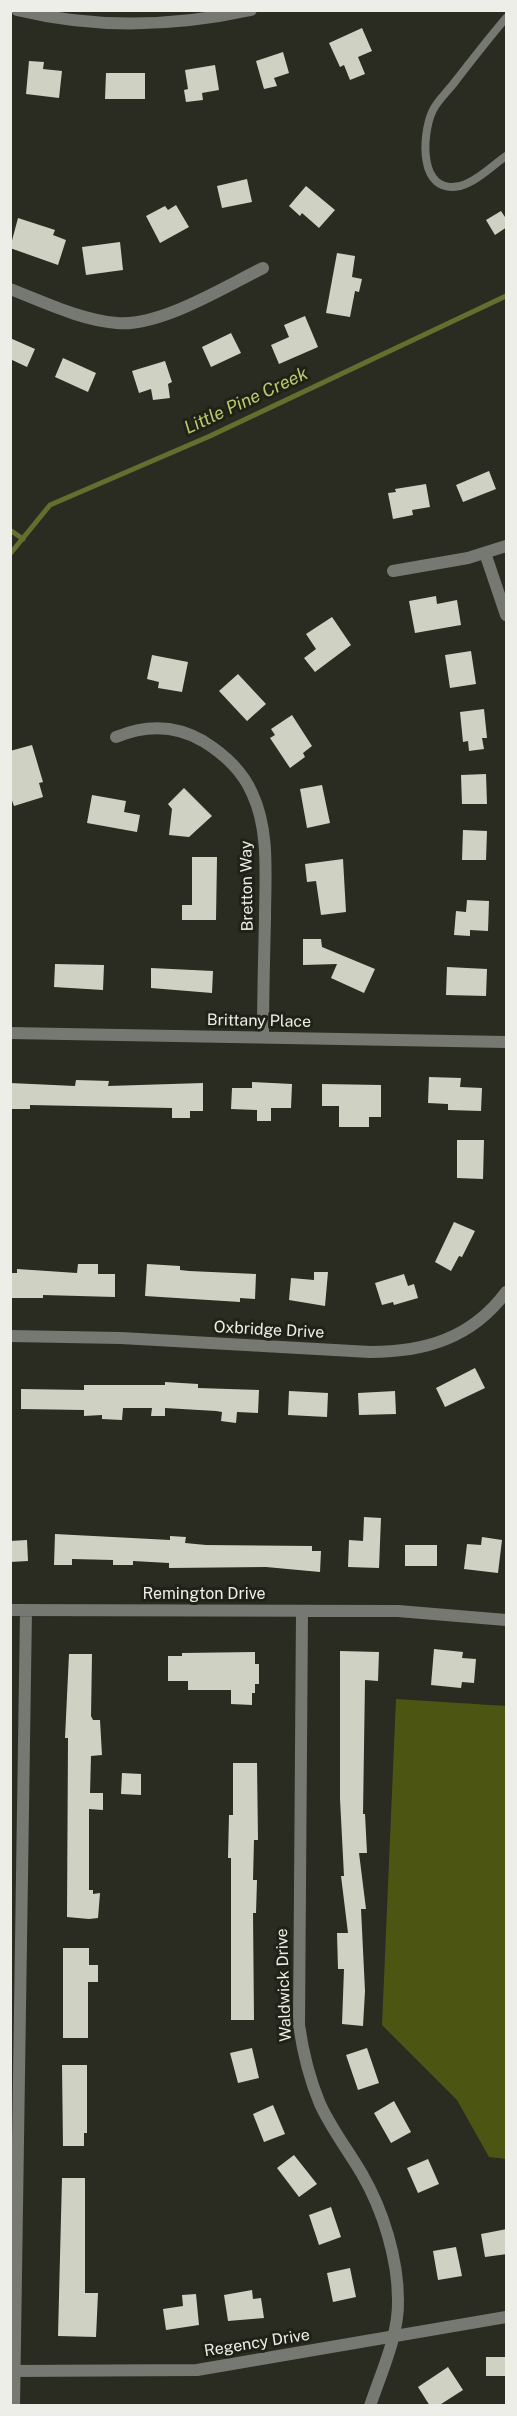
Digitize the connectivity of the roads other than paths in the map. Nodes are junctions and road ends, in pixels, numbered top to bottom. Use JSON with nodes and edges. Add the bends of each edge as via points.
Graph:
{"nodes":[{"id":1,"x":17,"y":10,"type":"edge"},
{"id":2,"x":251,"y":10,"type":"edge"},
{"id":3,"x":507,"y":18,"type":"edge"},
{"id":4,"x":507,"y":156,"type":"edge"},
{"id":5,"x":263,"y":268,"type":"dead end"},
{"id":6,"x":10,"y":289,"type":"edge"},
{"id":7,"x":507,"y":546,"type":"edge"},
{"id":8,"x":485,"y":554,"type":"junction"},
{"id":9,"x":393,"y":571,"type":"dead end"},
{"id":10,"x":507,"y":615,"type":"edge"},
{"id":11,"x":116,"y":737,"type":"dead end"},
{"id":12,"x":10,"y":1034,"type":"edge"},
{"id":13,"x":263,"y":1037,"type":"junction"},
{"id":14,"x":507,"y":1042,"type":"edge"},
{"id":15,"x":507,"y":1292,"type":"edge"},
{"id":16,"x":10,"y":1336,"type":"edge"},
{"id":17,"x":10,"y":1610,"type":"edge"},
{"id":18,"x":26,"y":1610,"type":"junction"},
{"id":19,"x":302,"y":1611,"type":"junction"},
{"id":20,"x":507,"y":1620,"type":"edge"},
{"id":21,"x":507,"y":2317,"type":"edge"},
{"id":22,"x":392,"y":2337,"type":"junction"},
{"id":23,"x":13,"y":2371,"type":"edge"},
{"id":24,"x":14,"y":2406,"type":"edge"},
{"id":25,"x":370,"y":2406,"type":"edge"}],
"edges":[{"from":1,"to":2,"type":"street","via":[[76,22],[147,25],[182,23]]},
{"from":3,"to":4,"type":"lane","via":[[433,110],[423,147],[430,171],[450,186],[466,183]]},
{"from":5,"to":6,"type":"street","via":[[162,316],[130,323],[87,317]]},
{"from":7,"to":8,"type":"street"},
{"from":8,"to":9,"type":"street"},
{"from":8,"to":10,"type":"street"},
{"from":11,"to":13,"type":"street","name":"Bretton Way","via":[[151,727],[196,737],[236,767],[252,792],[262,822],[265,859]]},
{"from":12,"to":13,"type":"street","name":"Brittany Place"},
{"from":13,"to":14,"type":"street","name":"Brittany Place"},
{"from":15,"to":16,"type":"street","name":"Oxbridge Drive","via":[[469,1329],[439,1344],[407,1351]]},
{"from":17,"to":18,"type":"street","name":"Remington Drive"},
{"from":18,"to":19,"type":"street","name":"Remington Drive"},
{"from":18,"to":23,"type":"street"},
{"from":19,"to":20,"type":"street","name":"Remington Drive","via":[[398,1611]]},
{"from":19,"to":22,"type":"street","name":"Waldwick Drive","via":[[300,2035],[321,2105],[380,2210],[398,2300]]},
{"from":21,"to":22,"type":"street","name":"Regency Drive"},
{"from":22,"to":23,"type":"street","name":"Regency Drive","via":[[197,2370]]},
{"from":22,"to":25,"type":"street","name":"Waldwick Drive"},
{"from":23,"to":24,"type":"street"}]}
